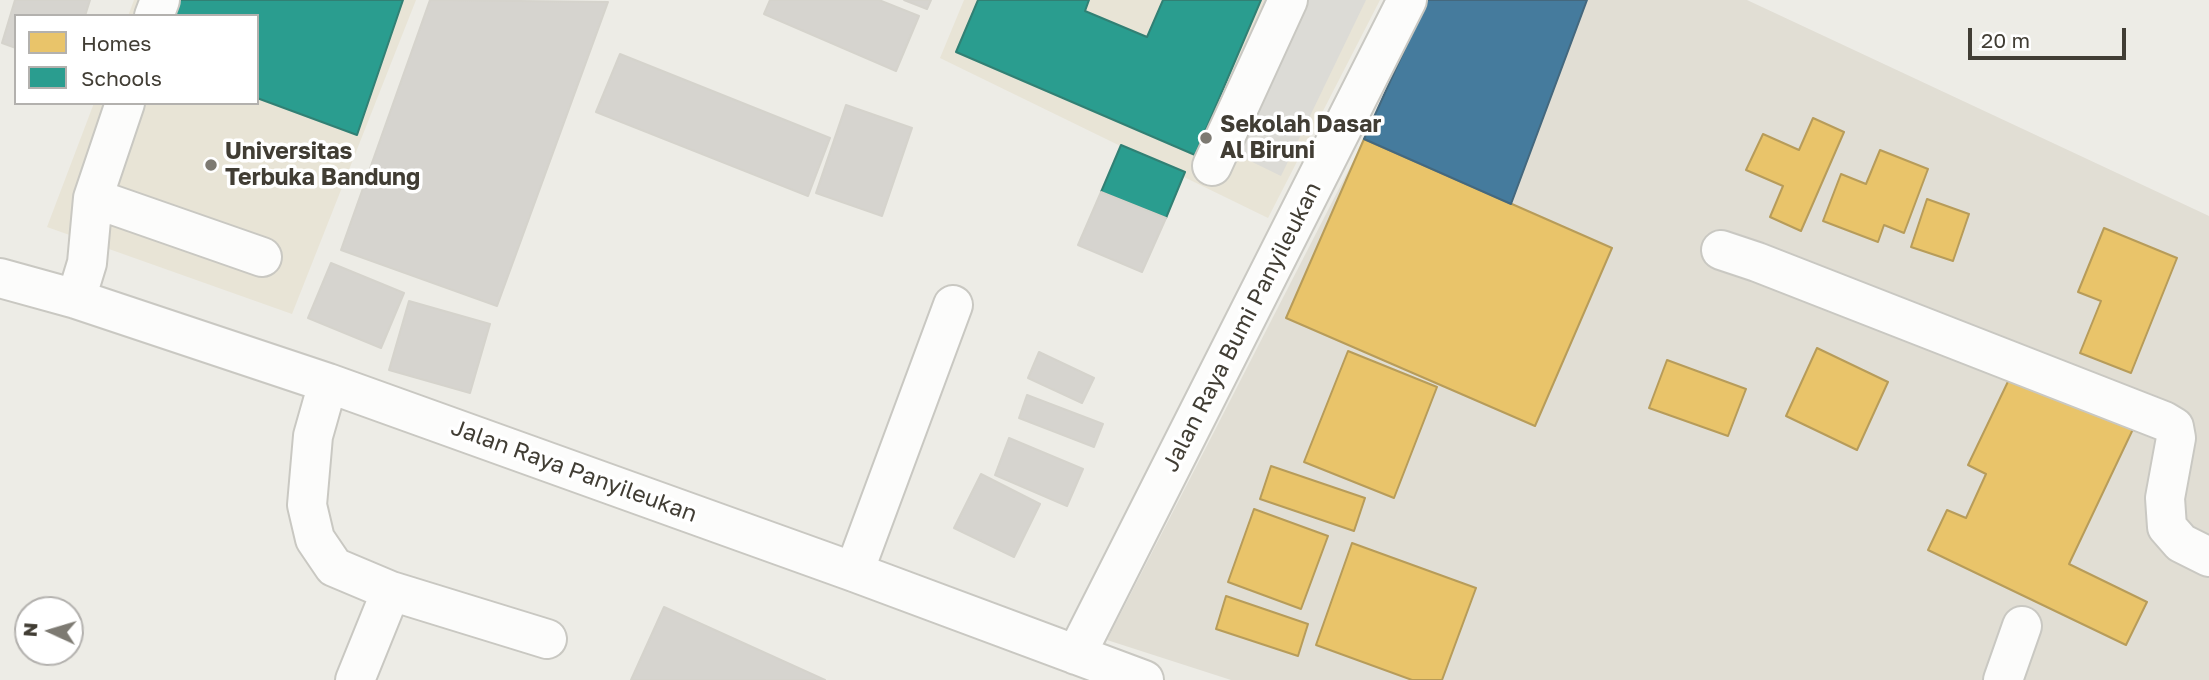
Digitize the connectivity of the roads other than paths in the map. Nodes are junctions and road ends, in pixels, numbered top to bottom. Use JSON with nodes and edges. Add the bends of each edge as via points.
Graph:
{"nodes":[{"id":1,"x":1288,"y":0,"type":"edge"},
{"id":2,"x":1407,"y":0,"type":"edge"},
{"id":3,"x":124,"y":105,"type":"edge"},
{"id":4,"x":1212,"y":166,"type":"dead end"},
{"id":5,"x":93,"y":198,"type":"junction"},
{"id":6,"x":1721,"y":250,"type":"dead end"},
{"id":7,"x":262,"y":257,"type":"dead end"},
{"id":8,"x":0,"y":278,"type":"edge"},
{"id":9,"x":76,"y":299,"type":"junction"},
{"id":10,"x":953,"y":304,"type":"dead end"},
{"id":11,"x":328,"y":383,"type":"junction"},
{"id":12,"x":2209,"y":557,"type":"edge"},
{"id":13,"x":854,"y":572,"type":"junction"},
{"id":14,"x":391,"y":591,"type":"junction"},
{"id":15,"x":2022,"y":626,"type":"dead end"},
{"id":16,"x":547,"y":639,"type":"dead end"},
{"id":17,"x":1076,"y":654,"type":"junction"},
{"id":18,"x":355,"y":680,"type":"edge"},
{"id":19,"x":1144,"y":680,"type":"edge"},
{"id":20,"x":2003,"y":680,"type":"edge"}],
"edges":[{"from":1,"to":4,"type":"street"},
{"from":2,"to":17,"type":"street","name":"Jalan Raya Bumi Panyileukan"},
{"from":3,"to":5,"type":"street"},
{"from":5,"to":7,"type":"street"},
{"from":5,"to":9,"type":"street","via":[[87,263]]},
{"from":6,"to":12,"type":"street","via":[[2175,427],[2165,498],[2167,527],[2181,543]]},
{"from":8,"to":9,"type":"street","name":"Jalan Raya Panyileukan"},
{"from":9,"to":11,"type":"street","name":"Jalan Raya Panyileukan"},
{"from":10,"to":13,"type":"street"},
{"from":11,"to":13,"type":"street","name":"Jalan Raya Panyileukan"},
{"from":11,"to":14,"type":"street","via":[[313,436],[307,505],[315,539],[334,567]]},
{"from":13,"to":17,"type":"street","name":"Jalan Raya Panyileukan"},
{"from":14,"to":16,"type":"street"},
{"from":14,"to":18,"type":"street"},
{"from":15,"to":20,"type":"street"},
{"from":17,"to":19,"type":"street","name":"Jalan Raya Panyileukan"}]}
